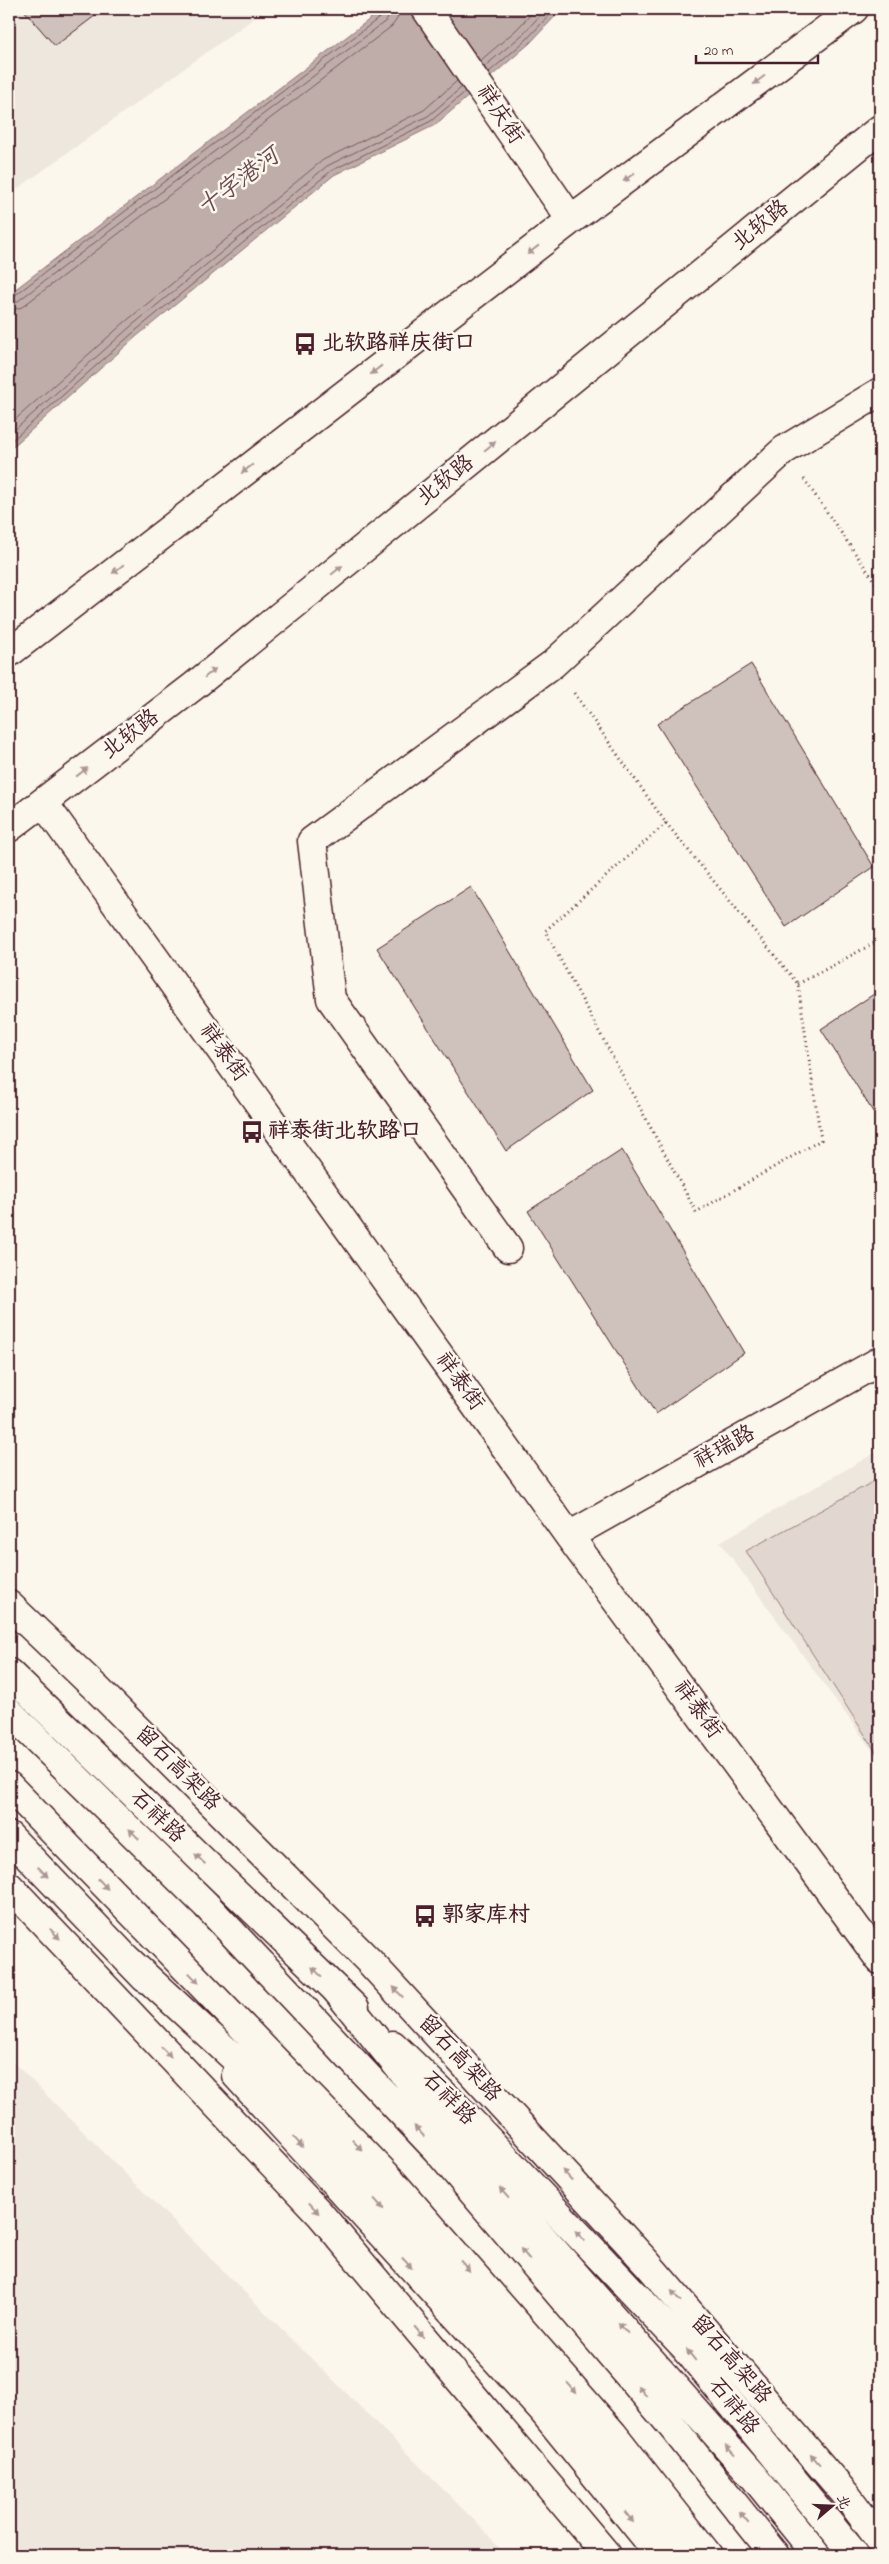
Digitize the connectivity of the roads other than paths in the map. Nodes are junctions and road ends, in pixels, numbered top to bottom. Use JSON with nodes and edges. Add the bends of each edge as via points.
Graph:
{"nodes":[{"id":1,"x":426,"y":9,"type":"edge"},
{"id":2,"x":854,"y":9,"type":"edge"},
{"id":3,"x":880,"y":130,"type":"edge"},
{"id":4,"x":571,"y":220,"type":"junction"},
{"id":5,"x":880,"y":392,"type":"edge"},
{"id":6,"x":9,"y":653,"type":"edge"},
{"id":7,"x":43,"y":802,"type":"junction"},
{"id":8,"x":9,"y":828,"type":"edge"},
{"id":9,"x":508,"y":1248,"type":"dead end"},
{"id":10,"x":880,"y":1361,"type":"edge"},
{"id":11,"x":569,"y":1536,"type":"junction"},
{"id":12,"x":9,"y":1605,"type":"edge"},
{"id":13,"x":9,"y":1673,"type":"edge"},
{"id":14,"x":9,"y":1712,"type":"edge"},
{"id":15,"x":9,"y":1786,"type":"edge"},
{"id":16,"x":9,"y":1836,"type":"edge"},
{"id":17,"x":9,"y":1886,"type":"edge"},
{"id":18,"x":880,"y":1960,"type":"edge"},
{"id":19,"x":129,"y":1961,"type":"junction"},
{"id":20,"x":336,"y":1991,"type":"junction"},
{"id":21,"x":880,"y":2540,"type":"edge"},
{"id":22,"x":607,"y":2555,"type":"edge"},
{"id":23,"x":660,"y":2555,"type":"edge"},
{"id":24,"x":687,"y":2555,"type":"edge"},
{"id":25,"x":708,"y":2555,"type":"edge"},
{"id":26,"x":775,"y":2555,"type":"edge"},
{"id":27,"x":817,"y":2555,"type":"edge"},
{"id":28,"x":855,"y":2555,"type":"edge"}],
"edges":[{"from":1,"to":4,"type":"main road","name":"祥庆街"},
{"from":2,"to":4,"type":"main road","one_way":true},
{"from":7,"to":3,"type":"main road","name":"北软路","one_way":true,"via":[[194,686]]},
{"from":4,"to":6,"type":"main road","one_way":true},
{"from":5,"to":9,"type":"main road","via":[[784,450],[553,664],[312,842],[332,999]]},
{"from":7,"to":8,"type":"main road","name":"北软路"},
{"from":7,"to":11,"type":"main road","name":"祥泰街"},
{"from":10,"to":11,"type":"main road","name":"祥瑞路"},
{"from":11,"to":18,"type":"main road","name":"祥泰街"},
{"from":21,"to":12,"type":"main road","name":"留石高架路","one_way":true,"via":[[847,2496],[647,2263],[370,1962]]},
{"from":20,"to":13,"type":"main road","name":"石祥路","one_way":true},
{"from":26,"to":14,"type":"main road","one_way":true,"via":[[675,2430],[436,2149],[206,1905]]},
{"from":15,"to":25,"type":"main road","one_way":true,"via":[[388,2177],[613,2434]]},
{"from":16,"to":19,"type":"main road","one_way":true},
{"from":17,"to":22,"type":"main road","one_way":true,"via":[[320,2214]]},
{"from":19,"to":23,"type":"main road","one_way":true,"via":[[542,2410]]},
{"from":19,"to":24,"type":"main road","one_way":true,"via":[[324,2141]]},
{"from":27,"to":20,"type":"main road","one_way":true,"via":[[754,2477],[474,2160]]},
{"from":28,"to":20,"type":"main road","name":"石祥路","one_way":true,"via":[[683,2345],[462,2112]]}]}
